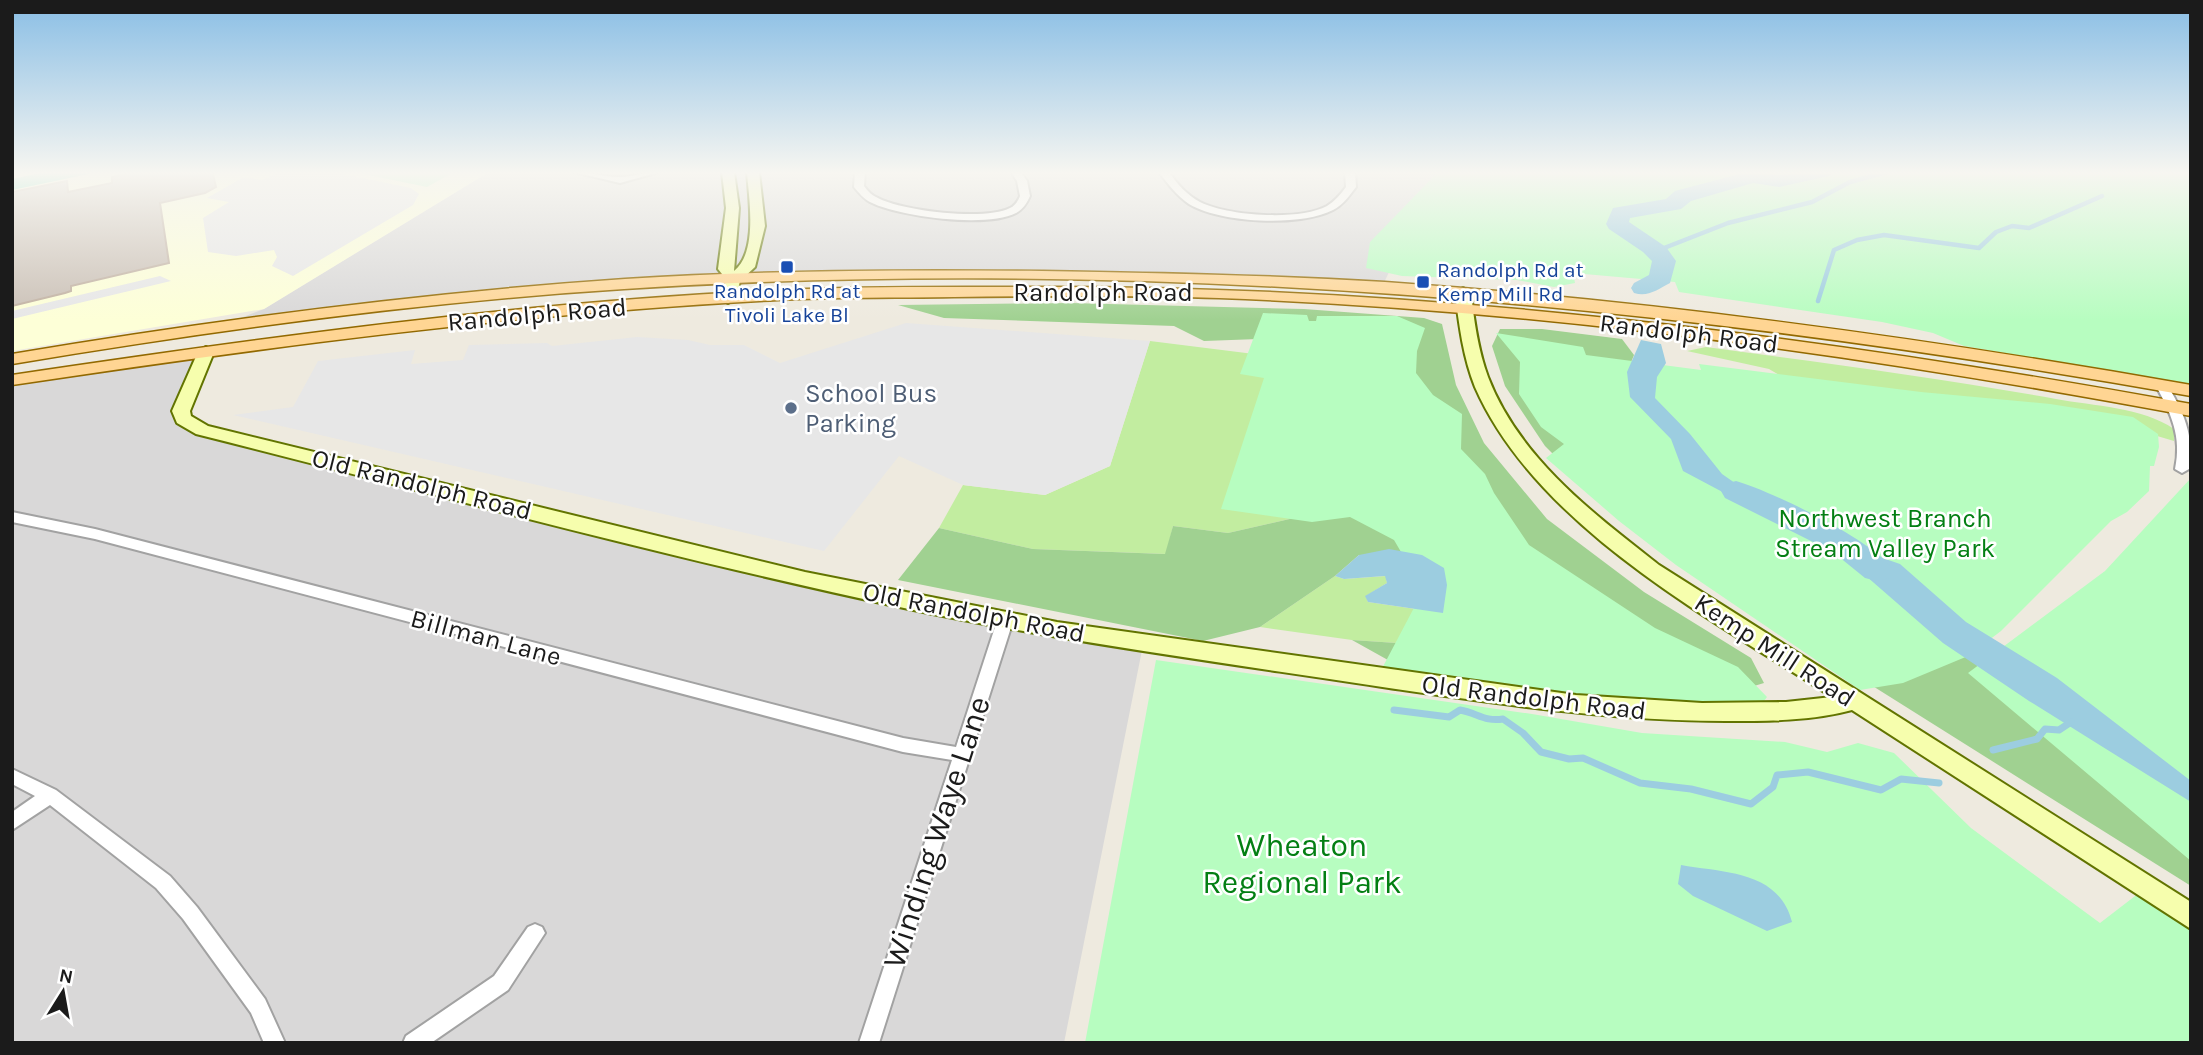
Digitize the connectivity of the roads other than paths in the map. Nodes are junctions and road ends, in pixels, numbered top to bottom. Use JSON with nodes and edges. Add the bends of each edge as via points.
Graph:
{"nodes":[{"id":1,"x":733,"y":221,"type":"edge"},
{"id":2,"x":758,"y":221,"type":"edge"},
{"id":3,"x":733,"y":279,"type":"junction"},
{"id":4,"x":728,"y":298,"type":"junction"},
{"id":5,"x":1464,"y":302,"type":"junction"},
{"id":6,"x":349,"y":311,"type":"junction"},
{"id":7,"x":225,"y":324,"type":"junction"},
{"id":8,"x":206,"y":352,"type":"junction"},
{"id":9,"x":12,"y":359,"type":"edge"},
{"id":10,"x":61,"y":372,"type":"junction"},
{"id":11,"x":12,"y":380,"type":"edge"},
{"id":12,"x":2162,"y":386,"type":"junction"},
{"id":13,"x":2191,"y":391,"type":"edge"},
{"id":14,"x":2182,"y":408,"type":"edge"},
{"id":15,"x":2182,"y":469,"type":"dead end"},
{"id":16,"x":12,"y":517,"type":"edge"},
{"id":17,"x":1005,"y":621,"type":"junction"},
{"id":18,"x":1853,"y":701,"type":"junction"},
{"id":19,"x":960,"y":754,"type":"junction"},
{"id":20,"x":12,"y":776,"type":"edge"},
{"id":21,"x":50,"y":795,"type":"junction"},
{"id":22,"x":12,"y":822,"type":"edge"},
{"id":23,"x":2191,"y":917,"type":"edge"},
{"id":24,"x":535,"y":933,"type":"dead end"},
{"id":25,"x":275,"y":1043,"type":"edge"},
{"id":26,"x":413,"y":1043,"type":"edge"},
{"id":27,"x":869,"y":1043,"type":"edge"}],
"edges":[{"from":1,"to":3,"type":"street","via":[[725,269]]},
{"from":2,"to":3,"type":"street","via":[[748,267]]},
{"from":3,"to":4,"type":"street"},
{"from":3,"to":5,"type":"main road","name":"Randolph Road","via":[[878,274],[1132,276],[1286,282]]},
{"from":3,"to":6,"type":"main road","name":"Randolph Road","via":[[570,288]]},
{"from":4,"to":5,"type":"main road","name":"Randolph Road","via":[[840,293],[1217,293]]},
{"from":4,"to":8,"type":"main road","name":"Randolph Road","via":[[459,320]]},
{"from":5,"to":12,"type":"main road","name":"Randolph Road","via":[[1783,326]]},
{"from":5,"to":14,"type":"main road","name":"Randolph Road","via":[[1828,350]]},
{"from":5,"to":18,"type":"street","name":"Kemp Mill Road","via":[[1484,387],[1510,432],[1540,470],[1608,535],[1653,570]]},
{"from":6,"to":7,"type":"main road","name":"Randolph Road"},
{"from":6,"to":8,"type":"main road","via":[[237,330],[219,337]]},
{"from":7,"to":9,"type":"main road","name":"Randolph Road"},
{"from":7,"to":10,"type":"main road","via":[[189,344]]},
{"from":8,"to":10,"type":"main road","name":"Randolph Road"},
{"from":8,"to":17,"type":"street","name":"Old Randolph Road","via":[[181,411],[183,419],[202,430],[806,578]]},
{"from":10,"to":11,"type":"main road","name":"Randolph Road"},
{"from":12,"to":13,"type":"main road","name":"Randolph Road"},
{"from":12,"to":14,"type":"street"},
{"from":14,"to":15,"type":"street"},
{"from":16,"to":19,"type":"street","name":"Billman Lane","via":[[95,534],[903,745]]},
{"from":17,"to":18,"type":"street","name":"Old Randolph Road","via":[[1143,645],[1623,709],[1754,712],[1828,709]]},
{"from":17,"to":19,"type":"street","name":"Winding Waye Lane"},
{"from":18,"to":23,"type":"street","name":"Kemp Mill Road"},
{"from":19,"to":27,"type":"street","name":"Winding Waye Lane"},
{"from":20,"to":21,"type":"street"},
{"from":21,"to":22,"type":"street"},
{"from":21,"to":25,"type":"street","via":[[163,882],[258,1006]]},
{"from":24,"to":26,"type":"street","via":[[501,983]]}]}
